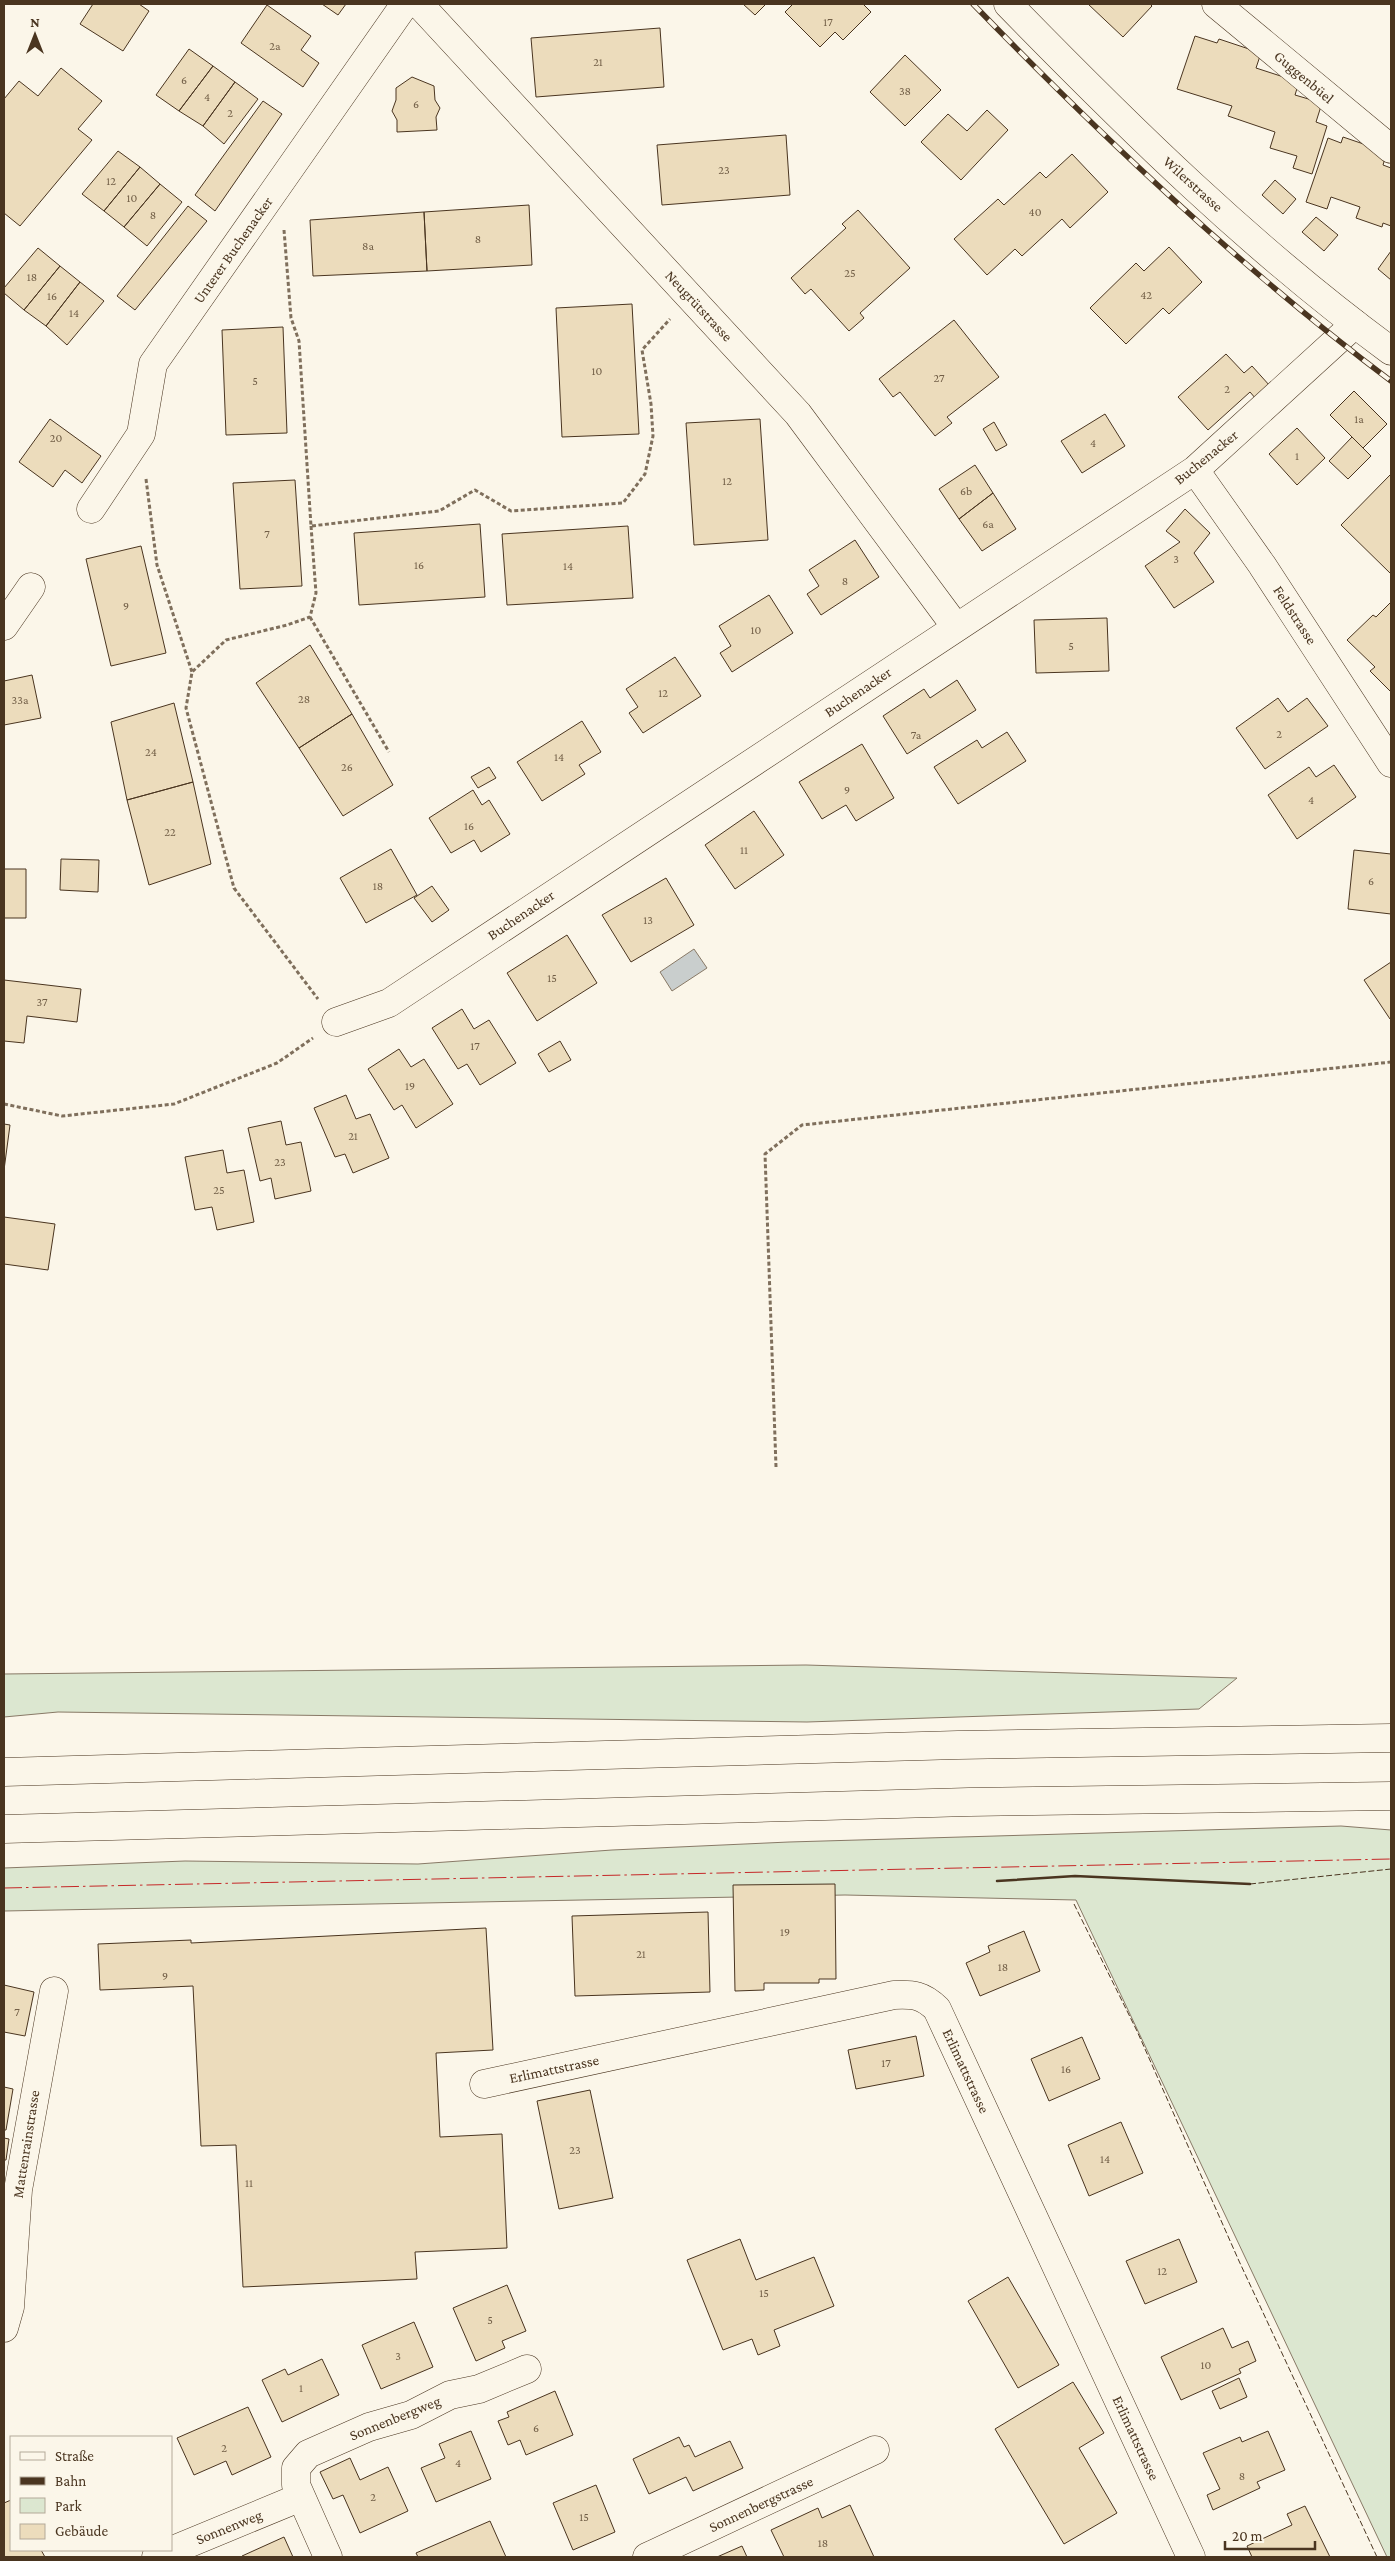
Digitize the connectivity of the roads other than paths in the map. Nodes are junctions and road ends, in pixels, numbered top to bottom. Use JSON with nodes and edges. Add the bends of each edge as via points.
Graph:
{"nodes":[{"id":1,"x":404,"y":4,"type":"edge"},
{"id":2,"x":419,"y":4,"type":"edge"},
{"id":3,"x":1008,"y":4,"type":"edge"},
{"id":4,"x":1216,"y":4,"type":"edge"},
{"id":5,"x":1391,"y":149,"type":"edge"},
{"id":6,"x":1355,"y":324,"type":"junction"},
{"id":7,"x":1391,"y":351,"type":"edge"},
{"id":8,"x":1195,"y":470,"type":"junction"},
{"id":9,"x":91,"y":509,"type":"dead end"},
{"id":10,"x":31,"y":587,"type":"dead end"},
{"id":11,"x":4,"y":626,"type":"edge"},
{"id":12,"x":956,"y":627,"type":"junction"},
{"id":13,"x":1391,"y":763,"type":"edge"},
{"id":14,"x":336,"y":1022,"type":"road end"},
{"id":15,"x":1391,"y":1738,"type":"edge"},
{"id":16,"x":4,"y":1772,"type":"edge"},
{"id":17,"x":1391,"y":1796,"type":"edge"},
{"id":18,"x":4,"y":1829,"type":"edge"},
{"id":19,"x":54,"y":1991,"type":"dead end"},
{"id":20,"x":484,"y":2084,"type":"dead end"},
{"id":21,"x":4,"y":2328,"type":"edge"},
{"id":22,"x":528,"y":2369,"type":"dead end"},
{"id":23,"x":875,"y":2450,"type":"dead end"},
{"id":24,"x":301,"y":2497,"type":"junction"},
{"id":25,"x":172,"y":2550,"type":"edge"},
{"id":26,"x":170,"y":2551,"type":"edge"},
{"id":27,"x":156,"y":2557,"type":"edge"},
{"id":28,"x":328,"y":2557,"type":"edge"},
{"id":29,"x":647,"y":2557,"type":"edge"},
{"id":30,"x":1191,"y":2557,"type":"edge"}],
"edges":[{"from":1,"to":9,"type":"main road","name":"Unterer Buchenacker","via":[[153,364],[141,434]]},
{"from":2,"to":12,"type":"main road","name":"Neugrütstrasse","via":[[798,414]]},
{"from":3,"to":6,"type":"main road","name":"Wilerstrasse","via":[[1124,121],[1234,222]]},
{"from":4,"to":5,"type":"main road","name":"Guggenbüel"},
{"from":6,"to":7,"type":"main road","name":"Wilerstrasse"},
{"from":6,"to":8,"type":"main road","name":"Buchenacker"},
{"from":8,"to":12,"type":"main road","name":"Buchenacker"},
{"from":8,"to":13,"type":"main road","name":"Feldstrasse","via":[[1262,565]]},
{"from":10,"to":11,"type":"main road"},
{"from":12,"to":14,"type":"main road","name":"Buchenacker","via":[[389,1003]]},
{"from":15,"to":16,"type":"main road","via":[[968,1745]]},
{"from":17,"to":18,"type":"main road","via":[[969,1802]]},
{"from":19,"to":21,"type":"main road","name":"Mattenrainstrasse","via":[[18,2190],[10,2307]]},
{"from":20,"to":30,"type":"main road","name":"Erlimattstrasse","via":[[894,1995],[914,1994],[927,1999],[937,2009]]},
{"from":22,"to":24,"type":"main road","name":"Sonnenbergweg","via":[[479,2389],[450,2395],[411,2415],[369,2427],[308,2454],[296,2468],[296,2485]]},
{"from":23,"to":29,"type":"main road","name":"Sonnenbergstrasse"},
{"from":24,"to":25,"type":"main road","name":"Sonnenweg"},
{"from":24,"to":28,"type":"main road"},
{"from":26,"to":27,"type":"main road","name":"Sonnenweg"}]}
